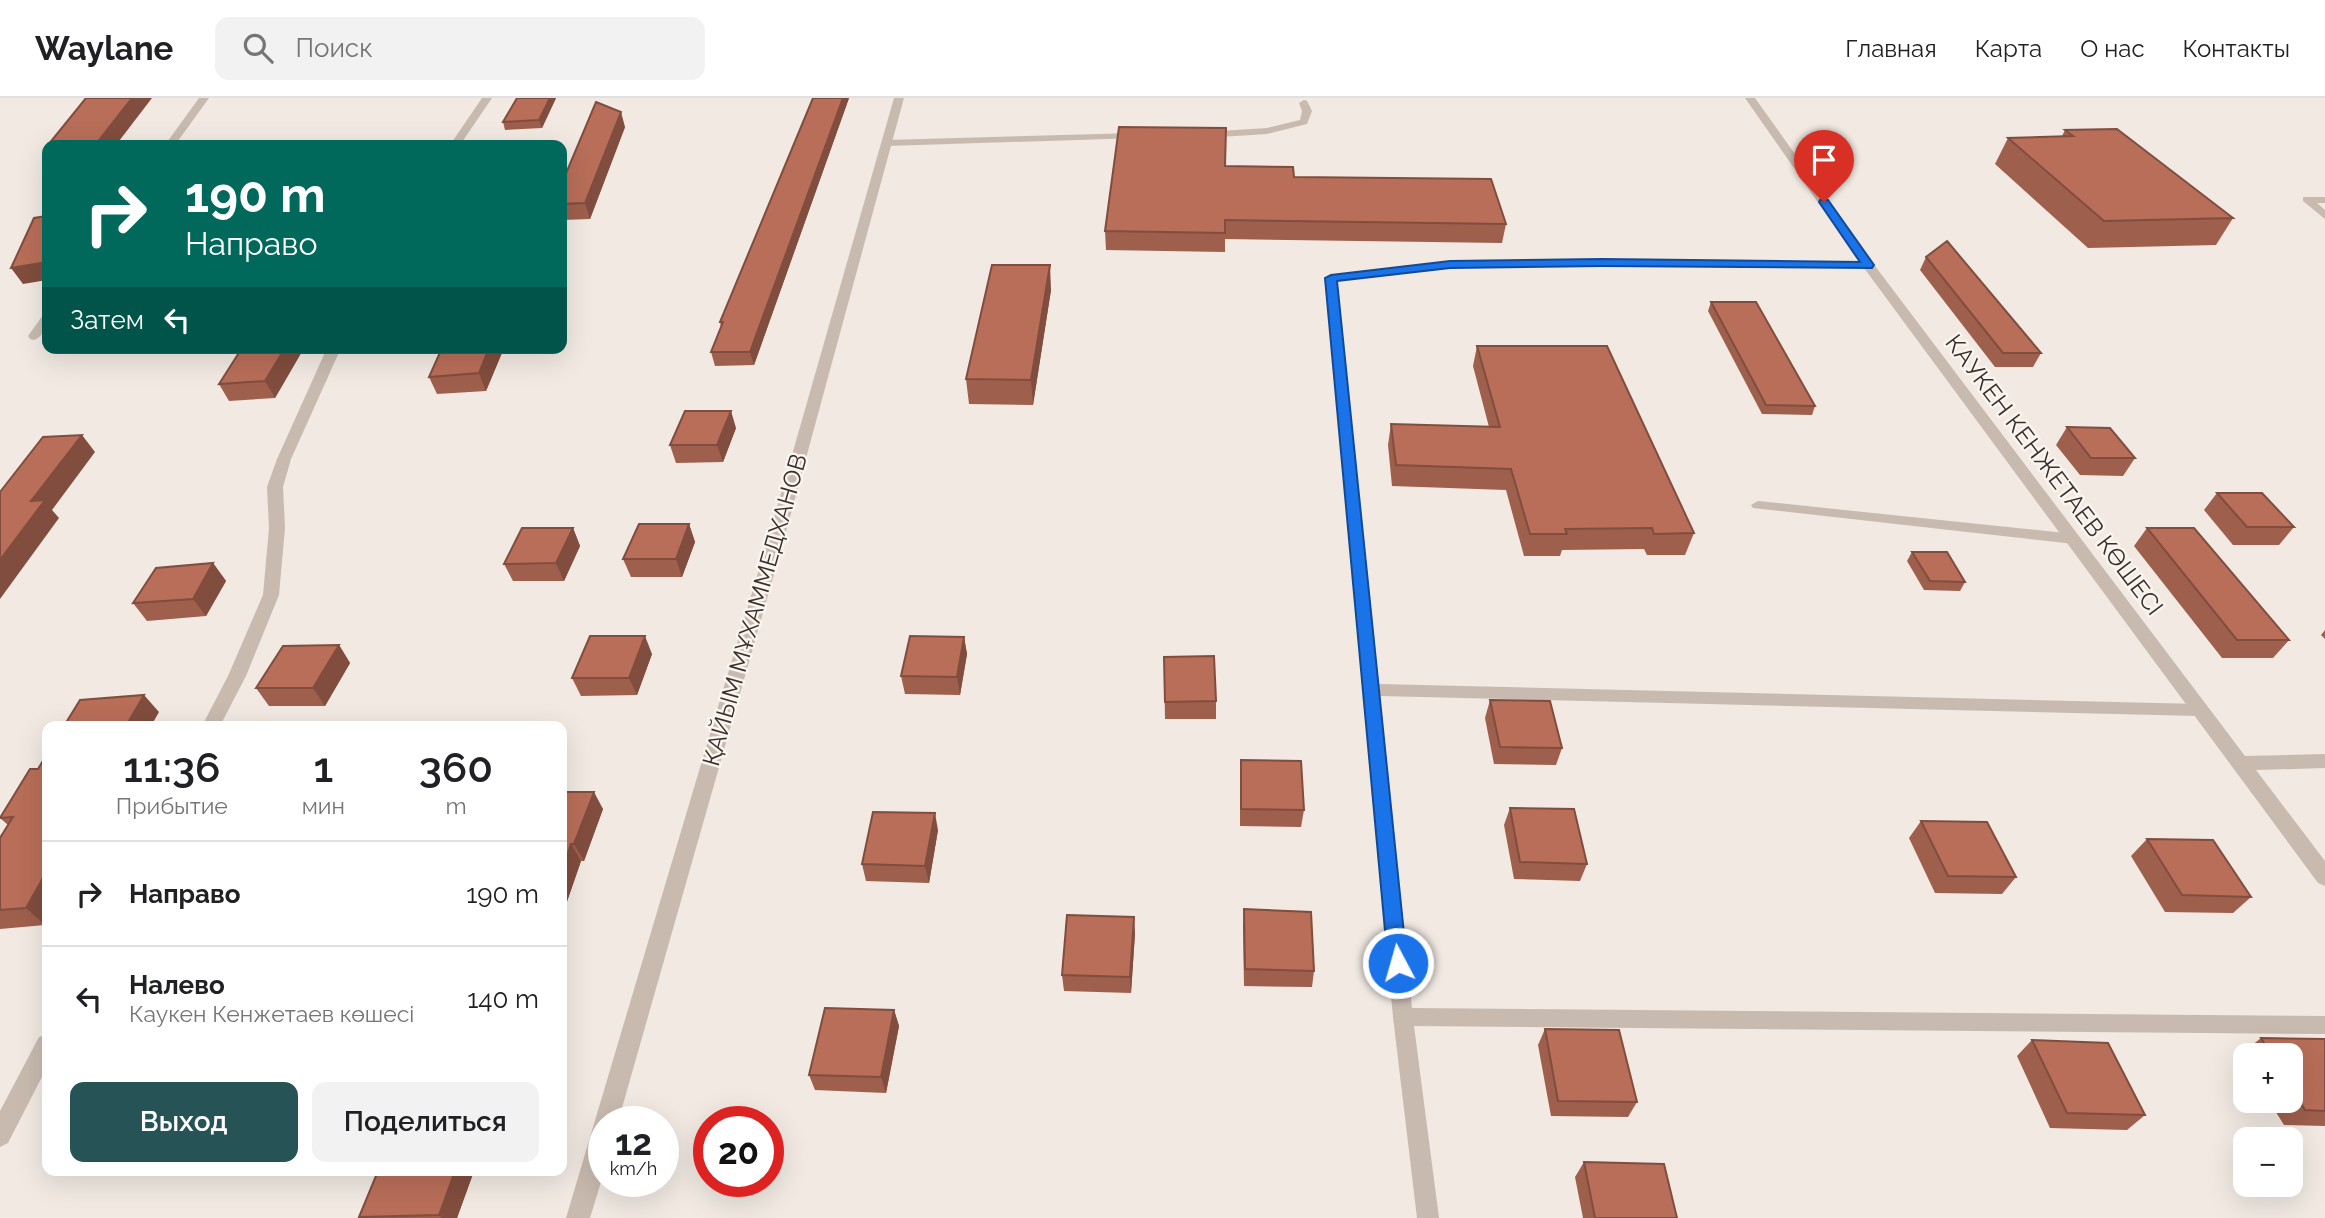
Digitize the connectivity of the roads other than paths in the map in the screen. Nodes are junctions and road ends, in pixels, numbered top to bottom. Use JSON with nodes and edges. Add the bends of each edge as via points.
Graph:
{"nodes":[{"id":1,"x":204,"y":98,"type":"edge"},
{"id":2,"x":487,"y":98,"type":"edge"},
{"id":3,"x":898,"y":98,"type":"edge"},
{"id":4,"x":1750,"y":98,"type":"edge"},
{"id":5,"x":1304,"y":103,"type":"dead end"},
{"id":6,"x":1186,"y":135,"type":"edge"},
{"id":7,"x":1146,"y":136,"type":"edge"},
{"id":8,"x":174,"y":140,"type":"edge"},
{"id":9,"x":458,"y":140,"type":"edge"},
{"id":10,"x":887,"y":143,"type":"junction"},
{"id":11,"x":2325,"y":200,"type":"edge"},
{"id":12,"x":2325,"y":216,"type":"edge"},
{"id":13,"x":1868,"y":265,"type":"junction"},
{"id":14,"x":42,"y":324,"type":"edge"},
{"id":15,"x":34,"y":336,"type":"dead end"},
{"id":16,"x":331,"y":354,"type":"edge"},
{"id":17,"x":1758,"y":505,"type":"dead end"},
{"id":18,"x":2074,"y":539,"type":"junction"},
{"id":19,"x":1370,"y":690,"type":"junction"},
{"id":20,"x":2199,"y":710,"type":"junction"},
{"id":21,"x":214,"y":721,"type":"edge"},
{"id":22,"x":2325,"y":761,"type":"edge"},
{"id":23,"x":2240,"y":763,"type":"junction"},
{"id":24,"x":2325,"y":877,"type":"edge"},
{"id":25,"x":1403,"y":1017,"type":"junction"},
{"id":26,"x":2325,"y":1025,"type":"edge"},
{"id":27,"x":42,"y":1054,"type":"edge"},
{"id":28,"x":611,"y":1106,"type":"edge"},
{"id":29,"x":0,"y":1135,"type":"edge"},
{"id":30,"x":588,"y":1184,"type":"edge"},
{"id":31,"x":578,"y":1218,"type":"edge"},
{"id":32,"x":1428,"y":1218,"type":"edge"}],
"edges":[{"from":1,"to":8,"type":"lane"},
{"from":2,"to":9,"type":"street"},
{"from":3,"to":10,"type":"street","name":"ҚАЙЫМ МҰХАММЕДХАНОВ"},
{"from":4,"to":13,"type":"street","name":"КАУКЕН КЕНЖЕТАЕВ КӨШЕСІ"},
{"from":5,"to":6,"type":"lane","via":[[1304,122],[1287,128],[1268,133]]},
{"from":7,"to":10,"type":"lane"},
{"from":10,"to":28,"type":"street","name":"ҚАЙЫМ МҰХАММЕДХАНОВ"},
{"from":11,"to":12,"type":"lane","via":[[2306,199]]},
{"from":13,"to":18,"type":"street","name":"КАУКЕН КЕНЖЕТАЕВ КӨШЕСІ"},
{"from":13,"to":19,"type":"lane","via":[[1450,265],[1331,278]]},
{"from":14,"to":15,"type":"lane"},
{"from":16,"to":21,"type":"street","via":[[275,486],[271,595]]},
{"from":17,"to":18,"type":"lane"},
{"from":18,"to":20,"type":"street","name":"КАУКЕН КЕНЖЕТАЕВ КӨШЕСІ"},
{"from":19,"to":20,"type":"lane"},
{"from":19,"to":25,"type":"lane"},
{"from":20,"to":23,"type":"street","name":"КАУКЕН КЕНЖЕТАЕВ КӨШЕСІ"},
{"from":22,"to":23,"type":"street"},
{"from":23,"to":24,"type":"street","name":"КАУКЕН КЕНЖЕТАЕВ КӨШЕСІ"},
{"from":25,"to":26,"type":"lane"},
{"from":25,"to":32,"type":"lane"},
{"from":27,"to":29,"type":"street"},
{"from":30,"to":31,"type":"street"}]}
